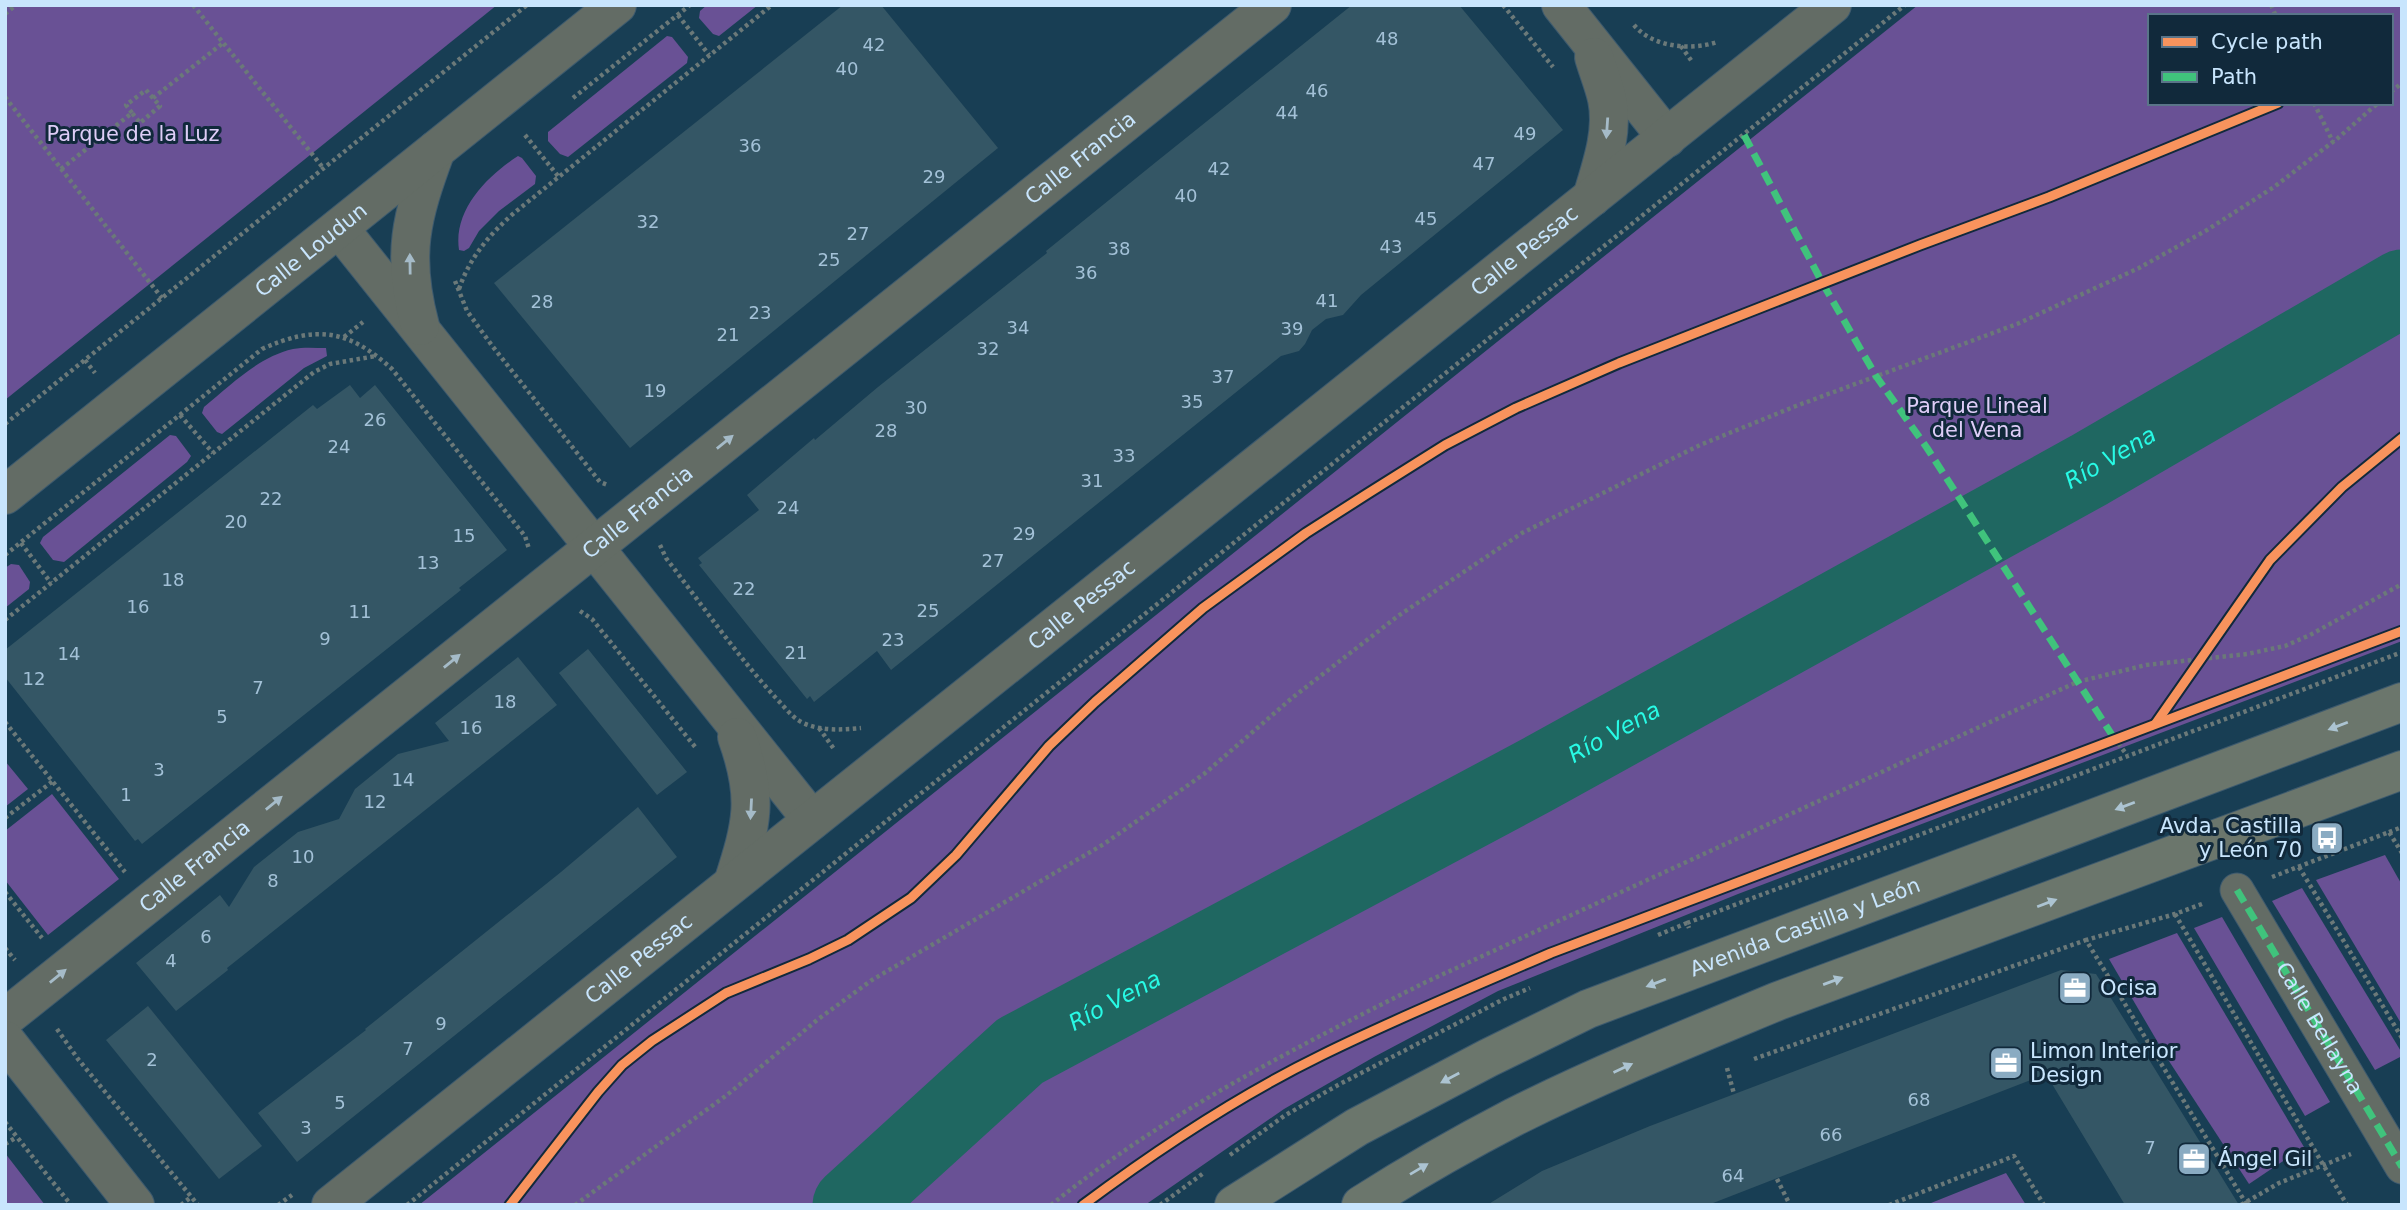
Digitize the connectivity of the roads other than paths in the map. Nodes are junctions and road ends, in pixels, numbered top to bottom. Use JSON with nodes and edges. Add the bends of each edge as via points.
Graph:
{"nodes":[{"id":1,"x":617,"y":5,"type":"edge"},
{"id":2,"x":1272,"y":5,"type":"edge"},
{"id":3,"x":1561,"y":5,"type":"edge"},
{"id":4,"x":1832,"y":5,"type":"edge"},
{"id":5,"x":1588,"y":38,"type":"junction"},
{"id":6,"x":1667,"y":138,"type":"junction"},
{"id":7,"x":436,"y":150,"type":"junction"},
{"id":8,"x":1592,"y":197,"type":"junction"},
{"id":9,"x":339,"y":228,"type":"junction"},
{"id":10,"x":422,"y":331,"type":"junction"},
{"id":11,"x":5,"y":495,"type":"edge"},
{"id":12,"x":594,"y":547,"type":"junction"},
{"id":13,"x":2402,"y":702,"type":"edge"},
{"id":14,"x":731,"y":719,"type":"junction"},
{"id":15,"x":2402,"y":770,"type":"edge"},
{"id":16,"x":811,"y":820,"type":"junction"},
{"id":17,"x":733,"y":883,"type":"junction"},
{"id":18,"x":2237,"y":890,"type":"road end"},
{"id":19,"x":5,"y":1018,"type":"edge"},
{"id":20,"x":5,"y":1040,"type":"edge"},
{"id":21,"x":2402,"y":1167,"type":"edge"},
{"id":22,"x":135,"y":1205,"type":"edge"},
{"id":23,"x":331,"y":1205,"type":"edge"},
{"id":24,"x":1234,"y":1205,"type":"edge"},
{"id":25,"x":1361,"y":1205,"type":"edge"}],
"edges":[{"from":1,"to":7,"type":"street","name":"Calle Loudun"},
{"from":12,"to":2,"type":"street","name":"Calle Francia","one_way":true},
{"from":3,"to":5,"type":"street"},
{"from":4,"to":6,"type":"street","name":"Calle Pessac"},
{"from":5,"to":6,"type":"street"},
{"from":5,"to":8,"type":"street","one_way":true,"via":[[1608,102],[1604,156]]},
{"from":6,"to":8,"type":"street","name":"Calle Pessac"},
{"from":7,"to":9,"type":"street","name":"Calle Loudun"},
{"from":10,"to":7,"type":"street","one_way":true,"via":[[412,298],[411,226]]},
{"from":8,"to":16,"type":"street","name":"Calle Pessac"},
{"from":9,"to":10,"type":"street"},
{"from":9,"to":11,"type":"street","name":"Calle Loudun"},
{"from":10,"to":12,"type":"street"},
{"from":12,"to":14,"type":"street"},
{"from":19,"to":12,"type":"street","name":"Calle Francia","one_way":true},
{"from":13,"to":24,"type":"main road","name":"Avenida Castilla y León","one_way":true,"via":[[1588,1009],[1357,1126]]},
{"from":14,"to":16,"type":"street"},
{"from":14,"to":17,"type":"street","one_way":true,"via":[[752,791],[751,818]]},
{"from":25,"to":15,"type":"main road","one_way":true,"via":[[1515,1117],[1729,1022]]},
{"from":16,"to":17,"type":"street","name":"Calle Pessac"},
{"from":17,"to":23,"type":"street","name":"Calle Pessac"},
{"from":18,"to":21,"type":"street","name":"Calle Bellayna"},
{"from":20,"to":22,"type":"street"}]}
